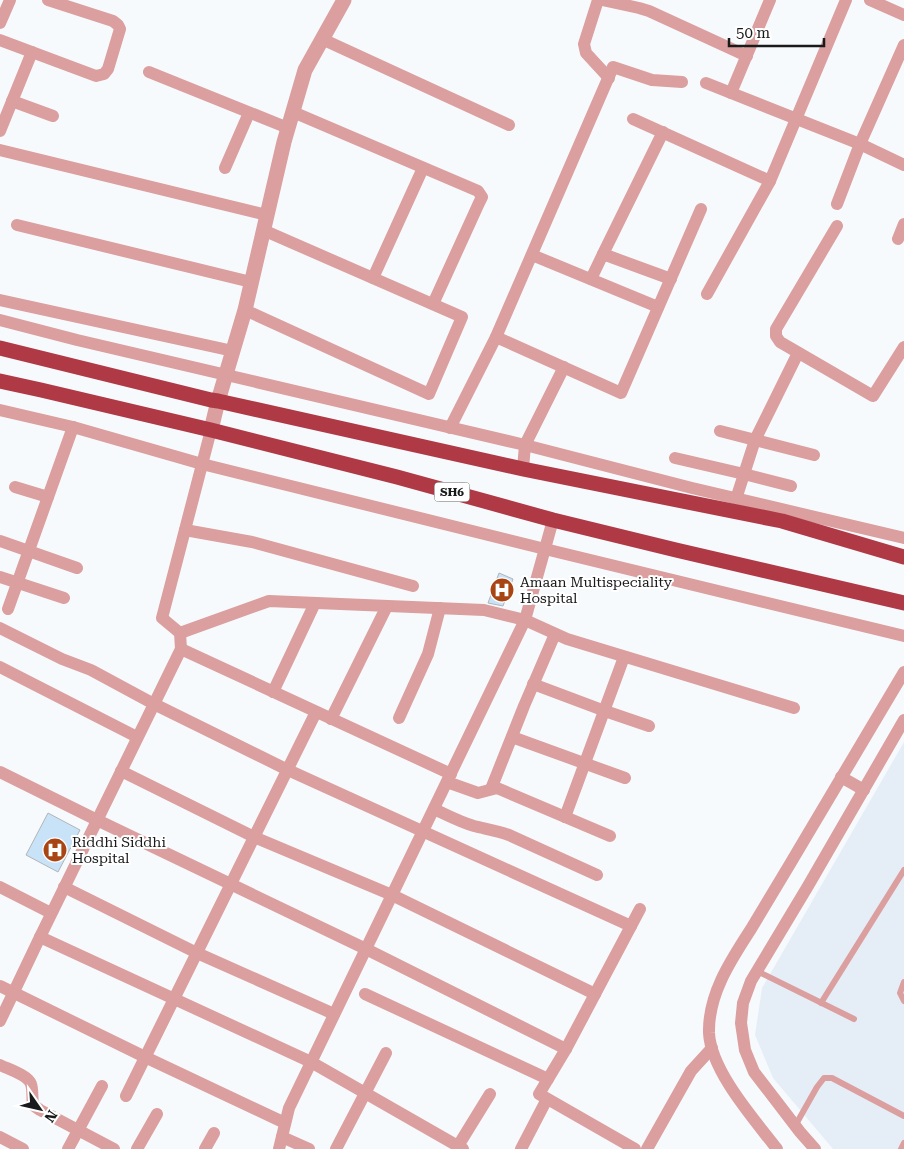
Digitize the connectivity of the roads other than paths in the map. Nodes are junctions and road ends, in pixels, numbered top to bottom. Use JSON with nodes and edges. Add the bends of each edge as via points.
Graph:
{"nodes":[{"id":1,"x":10,"y":0,"type":"edge"},
{"id":2,"x":48,"y":0,"type":"edge"},
{"id":3,"x":344,"y":0,"type":"edge"},
{"id":4,"x":598,"y":0,"type":"edge"},
{"id":5,"x":602,"y":0,"type":"edge"},
{"id":6,"x":770,"y":0,"type":"edge"},
{"id":7,"x":846,"y":0,"type":"edge"},
{"id":8,"x":870,"y":0,"type":"edge"},
{"id":9,"x":633,"y":3,"type":"edge"},
{"id":10,"x":904,"y":15,"type":"edge"},
{"id":11,"x":0,"y":23,"type":"edge"},
{"id":12,"x":322,"y":39,"type":"junction"},
{"id":13,"x":0,"y":40,"type":"edge"},
{"id":14,"x":904,"y":45,"type":"edge"},
{"id":15,"x":32,"y":52,"type":"junction"},
{"id":16,"x":747,"y":56,"type":"junction"},
{"id":17,"x":149,"y":72,"type":"dead end"},
{"id":18,"x":609,"y":78,"type":"junction"},
{"id":19,"x":682,"y":82,"type":"dead end"},
{"id":20,"x":706,"y":83,"type":"dead end"},
{"id":21,"x":731,"y":93,"type":"junction"},
{"id":22,"x":12,"y":101,"type":"junction"},
{"id":23,"x":292,"y":112,"type":"junction"},
{"id":24,"x":249,"y":113,"type":"junction"},
{"id":25,"x":53,"y":116,"type":"dead end"},
{"id":26,"x":633,"y":119,"type":"dead end"},
{"id":27,"x":797,"y":119,"type":"junction"},
{"id":28,"x":509,"y":125,"type":"dead end"},
{"id":29,"x":288,"y":128,"type":"junction"},
{"id":30,"x":0,"y":131,"type":"edge"},
{"id":31,"x":663,"y":132,"type":"junction"},
{"id":32,"x":860,"y":144,"type":"junction"},
{"id":33,"x":0,"y":150,"type":"edge"},
{"id":34,"x":904,"y":165,"type":"edge"},
{"id":35,"x":225,"y":168,"type":"dead end"},
{"id":36,"x":423,"y":168,"type":"junction"},
{"id":37,"x":770,"y":181,"type":"junction"},
{"id":38,"x":837,"y":204,"type":"dead end"},
{"id":39,"x":701,"y":209,"type":"dead end"},
{"id":40,"x":267,"y":215,"type":"junction"},
{"id":41,"x":904,"y":224,"type":"edge"},
{"id":42,"x":17,"y":225,"type":"dead end"},
{"id":43,"x":837,"y":226,"type":"dead end"},
{"id":44,"x":263,"y":230,"type":"junction"},
{"id":45,"x":898,"y":239,"type":"dead end"},
{"id":46,"x":603,"y":254,"type":"junction"},
{"id":47,"x":532,"y":255,"type":"junction"},
{"id":48,"x":373,"y":278,"type":"junction"},
{"id":49,"x":591,"y":279,"type":"junction"},
{"id":50,"x":671,"y":279,"type":"junction"},
{"id":51,"x":251,"y":282,"type":"junction"},
{"id":52,"x":707,"y":294,"type":"dead end"},
{"id":53,"x":0,"y":300,"type":"edge"},
{"id":54,"x":434,"y":304,"type":"junction"},
{"id":55,"x":658,"y":307,"type":"junction"},
{"id":56,"x":245,"y":310,"type":"junction"},
{"id":57,"x":0,"y":320,"type":"edge"},
{"id":58,"x":496,"y":337,"type":"junction"},
{"id":59,"x":904,"y":347,"type":"edge"},
{"id":60,"x":0,"y":348,"type":"edge"},
{"id":61,"x":233,"y":351,"type":"junction"},
{"id":62,"x":798,"y":353,"type":"junction"},
{"id":63,"x":564,"y":367,"type":"junction"},
{"id":64,"x":226,"y":375,"type":"junction"},
{"id":65,"x":0,"y":381,"type":"edge"},
{"id":66,"x":218,"y":401,"type":"junction"},
{"id":67,"x":0,"y":410,"type":"edge"},
{"id":68,"x":73,"y":427,"type":"junction"},
{"id":69,"x":450,"y":428,"type":"junction"},
{"id":70,"x":211,"y":430,"type":"junction"},
{"id":71,"x":720,"y":431,"type":"dead end"},
{"id":72,"x":755,"y":440,"type":"junction"},
{"id":73,"x":525,"y":445,"type":"junction"},
{"id":74,"x":814,"y":455,"type":"dead end"},
{"id":75,"x":675,"y":458,"type":"dead end"},
{"id":76,"x":202,"y":464,"type":"junction"},
{"id":77,"x":523,"y":469,"type":"junction"},
{"id":78,"x":744,"y":474,"type":"junction"},
{"id":79,"x":790,"y":486,"type":"dead end"},
{"id":80,"x":15,"y":487,"type":"dead end"},
{"id":81,"x":48,"y":497,"type":"junction"},
{"id":82,"x":736,"y":499,"type":"junction"},
{"id":83,"x":553,"y":520,"type":"junction"},
{"id":84,"x":185,"y":530,"type":"junction"},
{"id":85,"x":904,"y":538,"type":"edge"},
{"id":86,"x":0,"y":541,"type":"edge"},
{"id":87,"x":545,"y":549,"type":"junction"},
{"id":88,"x":30,"y":551,"type":"junction"},
{"id":89,"x":904,"y":557,"type":"edge"},
{"id":90,"x":77,"y":568,"type":"dead end"},
{"id":91,"x":0,"y":577,"type":"edge"},
{"id":92,"x":17,"y":583,"type":"junction"},
{"id":93,"x":413,"y":586,"type":"dead end"},
{"id":94,"x":64,"y":598,"type":"dead end"},
{"id":95,"x":315,"y":603,"type":"junction"},
{"id":96,"x":904,"y":603,"type":"edge"},
{"id":97,"x":388,"y":606,"type":"junction"},
{"id":98,"x":440,"y":608,"type":"junction"},
{"id":99,"x":8,"y":609,"type":"dead end"},
{"id":100,"x":525,"y":620,"type":"junction"},
{"id":101,"x":0,"y":628,"type":"edge"},
{"id":102,"x":180,"y":633,"type":"junction"},
{"id":103,"x":555,"y":634,"type":"junction"},
{"id":104,"x":904,"y":636,"type":"edge"},
{"id":105,"x":180,"y":649,"type":"junction"},
{"id":106,"x":624,"y":656,"type":"junction"},
{"id":107,"x":0,"y":667,"type":"edge"},
{"id":108,"x":904,"y":672,"type":"edge"},
{"id":109,"x":533,"y":684,"type":"junction"},
{"id":110,"x":273,"y":692,"type":"junction"},
{"id":111,"x":154,"y":704,"type":"junction"},
{"id":112,"x":794,"y":708,"type":"dead end"},
{"id":113,"x":604,"y":711,"type":"junction"},
{"id":114,"x":316,"y":712,"type":"junction"},
{"id":115,"x":399,"y":718,"type":"dead end"},
{"id":116,"x":331,"y":719,"type":"junction"},
{"id":117,"x":904,"y":720,"type":"edge"},
{"id":118,"x":649,"y":726,"type":"dead end"},
{"id":119,"x":138,"y":737,"type":"junction"},
{"id":120,"x":512,"y":737,"type":"junction"},
{"id":121,"x":585,"y":763,"type":"junction"},
{"id":122,"x":288,"y":770,"type":"junction"},
{"id":123,"x":121,"y":771,"type":"junction"},
{"id":124,"x":0,"y":772,"type":"edge"},
{"id":125,"x":841,"y":777,"type":"junction"},
{"id":126,"x":449,"y":778,"type":"junction"},
{"id":127,"x":625,"y":778,"type":"dead end"},
{"id":128,"x":491,"y":789,"type":"junction"},
{"id":129,"x":864,"y":790,"type":"junction"},
{"id":130,"x":434,"y":809,"type":"junction"},
{"id":131,"x":565,"y":817,"type":"junction"},
{"id":132,"x":97,"y":820,"type":"junction"},
{"id":133,"x":423,"y":832,"type":"junction"},
{"id":134,"x":610,"y":836,"type":"dead end"},
{"id":135,"x":254,"y":837,"type":"junction"},
{"id":136,"x":904,"y":870,"type":"edge"},
{"id":137,"x":597,"y":875,"type":"dead end"},
{"id":138,"x":231,"y":884,"type":"junction"},
{"id":139,"x":0,"y":887,"type":"edge"},
{"id":140,"x":64,"y":887,"type":"junction"},
{"id":141,"x":392,"y":895,"type":"junction"},
{"id":142,"x":640,"y":909,"type":"dead end"},
{"id":143,"x":51,"y":913,"type":"junction"},
{"id":144,"x":631,"y":926,"type":"junction"},
{"id":145,"x":40,"y":937,"type":"junction"},
{"id":146,"x":366,"y":949,"type":"junction"},
{"id":147,"x":197,"y":953,"type":"junction"},
{"id":148,"x":757,"y":971,"type":"junction"},
{"id":149,"x":904,"y":982,"type":"edge"},
{"id":150,"x":0,"y":986,"type":"edge"},
{"id":151,"x":13,"y":993,"type":"junction"},
{"id":152,"x":365,"y":994,"type":"dead end"},
{"id":153,"x":595,"y":994,"type":"junction"},
{"id":154,"x":174,"y":999,"type":"junction"},
{"id":155,"x":904,"y":1001,"type":"edge"},
{"id":156,"x":821,"y":1002,"type":"junction"},
{"id":157,"x":334,"y":1014,"type":"junction"},
{"id":158,"x":854,"y":1019,"type":"dead end"},
{"id":159,"x":0,"y":1022,"type":"edge"},
{"id":160,"x":712,"y":1048,"type":"junction"},
{"id":161,"x":566,"y":1049,"type":"junction"},
{"id":162,"x":386,"y":1054,"type":"dead end"},
{"id":163,"x":145,"y":1057,"type":"junction"},
{"id":164,"x":311,"y":1062,"type":"junction"},
{"id":165,"x":0,"y":1065,"type":"edge"},
{"id":166,"x":548,"y":1079,"type":"junction"},
{"id":167,"x":102,"y":1086,"type":"dead end"},
{"id":168,"x":365,"y":1093,"type":"junction"},
{"id":169,"x":490,"y":1094,"type":"dead end"},
{"id":170,"x":126,"y":1096,"type":"dead end"},
{"id":171,"x":547,"y":1099,"type":"junction"},
{"id":172,"x":157,"y":1114,"type":"dead end"},
{"id":173,"x":904,"y":1116,"type":"edge"},
{"id":174,"x":285,"y":1123,"type":"junction"},
{"id":175,"x":795,"y":1126,"type":"junction"},
{"id":176,"x":78,"y":1130,"type":"junction"},
{"id":177,"x":214,"y":1133,"type":"dead end"},
{"id":178,"x":2,"y":1142,"type":"edge"},
{"id":179,"x":281,"y":1143,"type":"edge"},
{"id":180,"x":904,"y":1143,"type":"edge"},
{"id":181,"x":460,"y":1148,"type":"edge"},
{"id":182,"x":23,"y":1149,"type":"edge"},
{"id":183,"x":68,"y":1149,"type":"edge"},
{"id":184,"x":114,"y":1149,"type":"edge"},
{"id":185,"x":137,"y":1149,"type":"edge"},
{"id":186,"x":205,"y":1149,"type":"edge"},
{"id":187,"x":309,"y":1149,"type":"edge"},
{"id":188,"x":336,"y":1149,"type":"edge"},
{"id":189,"x":521,"y":1149,"type":"edge"},
{"id":190,"x":635,"y":1149,"type":"edge"},
{"id":191,"x":647,"y":1149,"type":"edge"},
{"id":192,"x":777,"y":1149,"type":"edge"},
{"id":193,"x":815,"y":1149,"type":"edge"},
{"id":194,"x":901,"y":1149,"type":"edge"}],
"edges":[{"from":1,"to":11,"type":"street"},
{"from":2,"to":15,"type":"street","via":[[113,21],[120,29],[118,37],[108,69],[96,76]]},
{"from":3,"to":12,"type":"street"},
{"from":4,"to":18,"type":"street","via":[[584,44],[586,53]]},
{"from":5,"to":9,"type":"street"},
{"from":6,"to":16,"type":"street"},
{"from":7,"to":27,"type":"street"},
{"from":8,"to":10,"type":"street"},
{"from":9,"to":16,"type":"street"},
{"from":12,"to":23,"type":"street","via":[[305,70]]},
{"from":12,"to":28,"type":"street"},
{"from":13,"to":15,"type":"street"},
{"from":14,"to":32,"type":"street"},
{"from":15,"to":22,"type":"street"},
{"from":16,"to":21,"type":"street"},
{"from":17,"to":24,"type":"street"},
{"from":18,"to":19,"type":"street","via":[[613,68],[652,80]]},
{"from":18,"to":47,"type":"street"},
{"from":20,"to":21,"type":"street"},
{"from":21,"to":27,"type":"street"},
{"from":22,"to":25,"type":"street"},
{"from":22,"to":30,"type":"street"},
{"from":23,"to":29,"type":"street"},
{"from":23,"to":36,"type":"street"},
{"from":24,"to":29,"type":"street"},
{"from":24,"to":35,"type":"street"},
{"from":26,"to":31,"type":"street"},
{"from":27,"to":32,"type":"street"},
{"from":27,"to":37,"type":"street"},
{"from":29,"to":40,"type":"street"},
{"from":31,"to":37,"type":"street"},
{"from":31,"to":46,"type":"street"},
{"from":32,"to":34,"type":"street"},
{"from":32,"to":38,"type":"street"},
{"from":33,"to":40,"type":"street"},
{"from":36,"to":48,"type":"street"},
{"from":36,"to":54,"type":"street","via":[[478,191],[482,196]]},
{"from":37,"to":52,"type":"street"},
{"from":39,"to":50,"type":"street"},
{"from":40,"to":44,"type":"street"},
{"from":41,"to":45,"type":"street"},
{"from":42,"to":51,"type":"street"},
{"from":43,"to":62,"type":"street","via":[[776,329],[780,342]]},
{"from":44,"to":48,"type":"street"},
{"from":44,"to":51,"type":"street"},
{"from":46,"to":49,"type":"street"},
{"from":46,"to":50,"type":"street"},
{"from":47,"to":49,"type":"street"},
{"from":47,"to":58,"type":"street"},
{"from":48,"to":54,"type":"street"},
{"from":49,"to":55,"type":"street"},
{"from":50,"to":55,"type":"street"},
{"from":51,"to":56,"type":"street"},
{"from":53,"to":61,"type":"street"},
{"from":54,"to":56,"type":"street","via":[[462,317],[429,394]]},
{"from":55,"to":63,"type":"street","via":[[621,393]]},
{"from":56,"to":61,"type":"street"},
{"from":57,"to":64,"type":"street"},
{"from":58,"to":63,"type":"street"},
{"from":58,"to":69,"type":"street"},
{"from":59,"to":62,"type":"street","via":[[873,396]]},
{"from":60,"to":66,"type":"highway"},
{"from":61,"to":64,"type":"street"},
{"from":62,"to":72,"type":"street"},
{"from":63,"to":73,"type":"street"},
{"from":64,"to":66,"type":"street"},
{"from":64,"to":69,"type":"street"},
{"from":65,"to":70,"type":"highway","number":"SH6"},
{"from":66,"to":70,"type":"street"},
{"from":66,"to":77,"type":"highway"},
{"from":67,"to":68,"type":"street"},
{"from":68,"to":76,"type":"street"},
{"from":68,"to":81,"type":"street"},
{"from":69,"to":73,"type":"street"},
{"from":70,"to":76,"type":"street"},
{"from":70,"to":83,"type":"highway","number":"SH6"},
{"from":71,"to":72,"type":"street"},
{"from":72,"to":74,"type":"street"},
{"from":72,"to":78,"type":"street"},
{"from":73,"to":77,"type":"street"},
{"from":73,"to":82,"type":"street"},
{"from":75,"to":78,"type":"street"},
{"from":76,"to":84,"type":"street"},
{"from":76,"to":87,"type":"street"},
{"from":77,"to":89,"type":"highway","via":[[782,521]]},
{"from":78,"to":79,"type":"street"},
{"from":78,"to":82,"type":"street"},
{"from":80,"to":81,"type":"street"},
{"from":81,"to":88,"type":"street"},
{"from":82,"to":85,"type":"street"},
{"from":83,"to":87,"type":"street"},
{"from":83,"to":96,"type":"highway","number":"SH6"},
{"from":84,"to":93,"type":"street","via":[[252,542]]},
{"from":84,"to":102,"type":"street","via":[[162,618]]},
{"from":86,"to":88,"type":"street"},
{"from":87,"to":100,"type":"street"},
{"from":87,"to":104,"type":"street"},
{"from":88,"to":90,"type":"street"},
{"from":88,"to":92,"type":"street"},
{"from":91,"to":92,"type":"street"},
{"from":92,"to":94,"type":"street"},
{"from":92,"to":99,"type":"street"},
{"from":95,"to":97,"type":"street"},
{"from":95,"to":102,"type":"street","via":[[269,601]]},
{"from":95,"to":110,"type":"street"},
{"from":97,"to":98,"type":"street"},
{"from":97,"to":116,"type":"street"},
{"from":98,"to":100,"type":"street","via":[[484,610]]},
{"from":98,"to":115,"type":"street","via":[[428,654]]},
{"from":100,"to":103,"type":"street"},
{"from":100,"to":126,"type":"street"},
{"from":101,"to":111,"type":"street","via":[[91,670]]},
{"from":102,"to":105,"type":"street"},
{"from":103,"to":106,"type":"street"},
{"from":103,"to":109,"type":"street"},
{"from":105,"to":110,"type":"street"},
{"from":105,"to":111,"type":"street"},
{"from":106,"to":112,"type":"street"},
{"from":106,"to":113,"type":"street"},
{"from":107,"to":119,"type":"street"},
{"from":108,"to":125,"type":"street"},
{"from":109,"to":113,"type":"street"},
{"from":109,"to":120,"type":"street"},
{"from":110,"to":114,"type":"street"},
{"from":111,"to":119,"type":"street"},
{"from":111,"to":122,"type":"street"},
{"from":113,"to":118,"type":"street"},
{"from":113,"to":121,"type":"street"},
{"from":114,"to":116,"type":"street"},
{"from":114,"to":122,"type":"street"},
{"from":116,"to":126,"type":"street"},
{"from":117,"to":129,"type":"street"},
{"from":119,"to":123,"type":"street"},
{"from":120,"to":121,"type":"street"},
{"from":120,"to":128,"type":"street"},
{"from":121,"to":127,"type":"street"},
{"from":121,"to":131,"type":"street"},
{"from":122,"to":133,"type":"street"},
{"from":122,"to":135,"type":"street"},
{"from":123,"to":132,"type":"street"},
{"from":123,"to":135,"type":"street"},
{"from":124,"to":132,"type":"street"},
{"from":125,"to":129,"type":"street"},
{"from":125,"to":160,"type":"street","via":[[727,967],[711,1013]]},
{"from":126,"to":128,"type":"street","via":[[478,793]]},
{"from":126,"to":130,"type":"street"},
{"from":128,"to":131,"type":"street","via":[[497,788]]},
{"from":129,"to":148,"type":"street"},
{"from":130,"to":133,"type":"street"},
{"from":130,"to":137,"type":"street","via":[[457,820],[509,835]]},
{"from":131,"to":134,"type":"street"},
{"from":132,"to":138,"type":"street"},
{"from":132,"to":140,"type":"street"},
{"from":133,"to":141,"type":"street"},
{"from":133,"to":144,"type":"street"},
{"from":135,"to":138,"type":"street"},
{"from":135,"to":141,"type":"street"},
{"from":136,"to":156,"type":"lane"},
{"from":138,"to":146,"type":"street"},
{"from":138,"to":147,"type":"street"},
{"from":139,"to":143,"type":"street"},
{"from":140,"to":143,"type":"street"},
{"from":140,"to":147,"type":"street"},
{"from":141,"to":146,"type":"street"},
{"from":141,"to":153,"type":"street"},
{"from":142,"to":144,"type":"street"},
{"from":143,"to":145,"type":"street"},
{"from":144,"to":153,"type":"street"},
{"from":145,"to":151,"type":"street"},
{"from":145,"to":154,"type":"street"},
{"from":146,"to":157,"type":"street"},
{"from":146,"to":161,"type":"street"},
{"from":147,"to":154,"type":"street"},
{"from":147,"to":157,"type":"street"},
{"from":148,"to":156,"type":"lane"},
{"from":148,"to":175,"type":"street","via":[[743,1003],[741,1023],[745,1050],[754,1072]]},
{"from":149,"to":155,"type":"lane","via":[[900,993]]},
{"from":150,"to":151,"type":"street"},
{"from":151,"to":159,"type":"street"},
{"from":151,"to":163,"type":"street"},
{"from":152,"to":166,"type":"street"},
{"from":153,"to":161,"type":"street"},
{"from":154,"to":163,"type":"street"},
{"from":154,"to":164,"type":"street"},
{"from":156,"to":158,"type":"lane"},
{"from":157,"to":164,"type":"street"},
{"from":160,"to":191,"type":"street","via":[[691,1071]]},
{"from":160,"to":192,"type":"street","via":[[734,1092]]},
{"from":161,"to":166,"type":"street"},
{"from":162,"to":168,"type":"street"},
{"from":163,"to":170,"type":"street"},
{"from":163,"to":174,"type":"street"},
{"from":164,"to":168,"type":"street"},
{"from":164,"to":174,"type":"street"},
{"from":165,"to":176,"type":"street","via":[[27,1078],[34,1105]]},
{"from":166,"to":171,"type":"street","via":[[539,1094]]},
{"from":167,"to":176,"type":"street"},
{"from":168,"to":181,"type":"street"},
{"from":168,"to":188,"type":"street"},
{"from":169,"to":181,"type":"street"},
{"from":171,"to":189,"type":"street"},
{"from":171,"to":190,"type":"street"},
{"from":172,"to":185,"type":"street"},
{"from":173,"to":175,"type":"lane","via":[[832,1078],[824,1078]]},
{"from":174,"to":179,"type":"street"},
{"from":175,"to":193,"type":"street"},
{"from":176,"to":183,"type":"street"},
{"from":176,"to":184,"type":"street"},
{"from":177,"to":186,"type":"street"},
{"from":178,"to":182,"type":"street"},
{"from":179,"to":187,"type":"street"},
{"from":180,"to":194,"type":"lane"}]}
